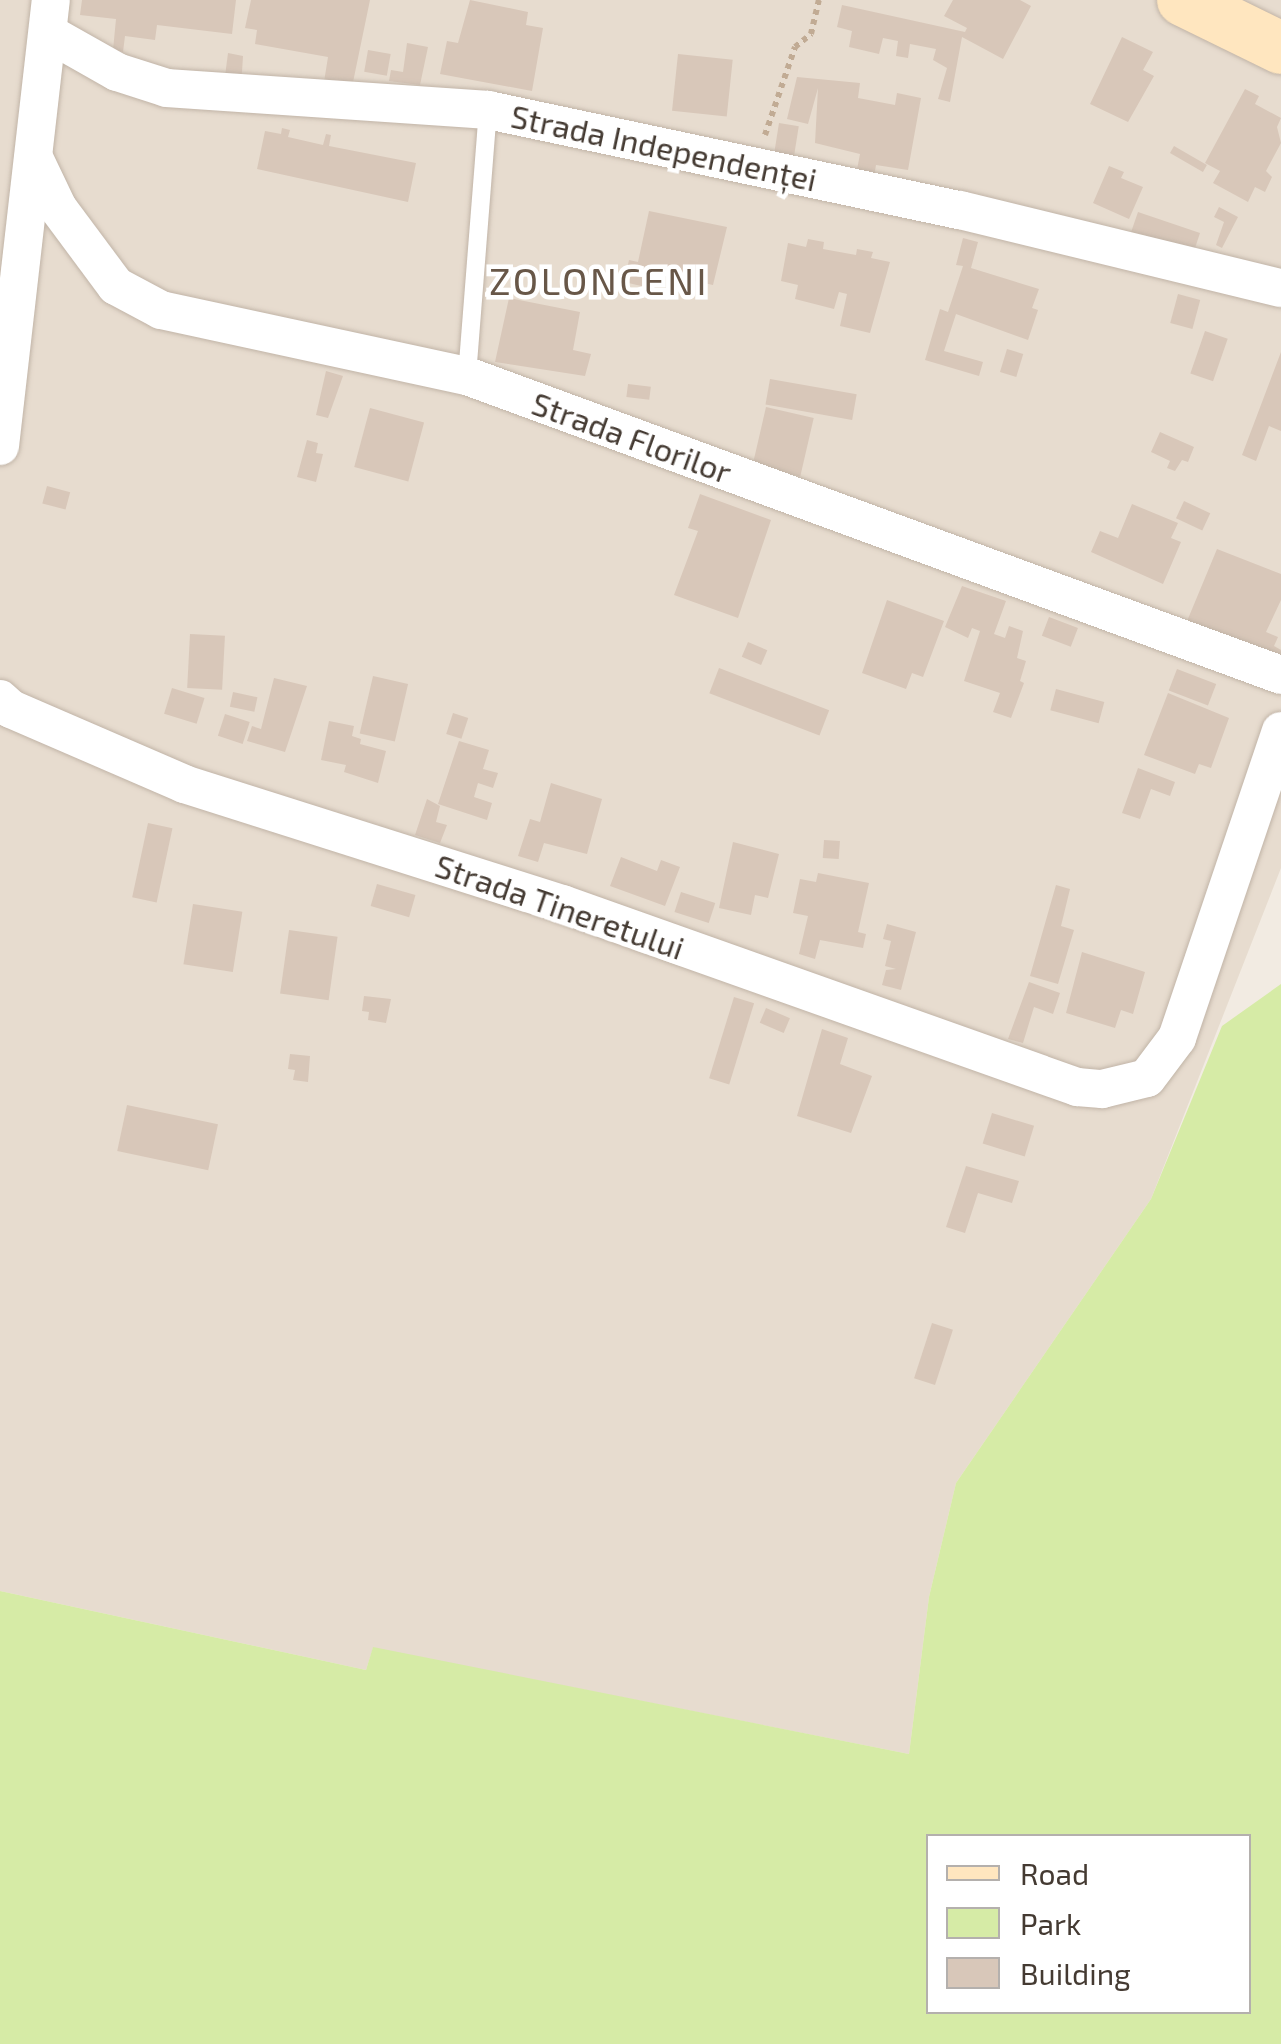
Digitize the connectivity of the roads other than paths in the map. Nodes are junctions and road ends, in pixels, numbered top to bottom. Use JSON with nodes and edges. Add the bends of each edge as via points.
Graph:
{"nodes":[{"id":1,"x":1183,"y":0,"type":"edge"},
{"id":2,"x":49,"y":17,"type":"edge"},
{"id":3,"x":1281,"y":48,"type":"edge"},
{"id":4,"x":488,"y":110,"type":"junction"},
{"id":5,"x":34,"y":158,"type":"junction"},
{"id":6,"x":1281,"y":288,"type":"edge"},
{"id":7,"x":468,"y":376,"type":"junction"},
{"id":8,"x":0,"y":446,"type":"edge"},
{"id":9,"x":1281,"y":675,"type":"edge"},
{"id":10,"x":0,"y":699,"type":"edge"},
{"id":11,"x":1281,"y":731,"type":"edge"}],
"edges":[{"from":1,"to":3,"type":"main road"},
{"from":2,"to":4,"type":"street","name":"Strada Independenței","via":[[117,72],[167,88]]},
{"from":2,"to":5,"type":"street"},
{"from":4,"to":6,"type":"street","name":"Strada Independenței"},
{"from":4,"to":7,"type":"lane"},
{"from":5,"to":7,"type":"street","name":"Strada Florilor","via":[[58,208],[116,286],[161,310]]},
{"from":5,"to":8,"type":"street"},
{"from":7,"to":9,"type":"street","name":"Strada Florilor"},
{"from":10,"to":11,"type":"street","name":"Strada Tineretului","via":[[184,784],[562,904],[1077,1086],[1128,1086],[1146,1078],[1176,1038]]}]}
